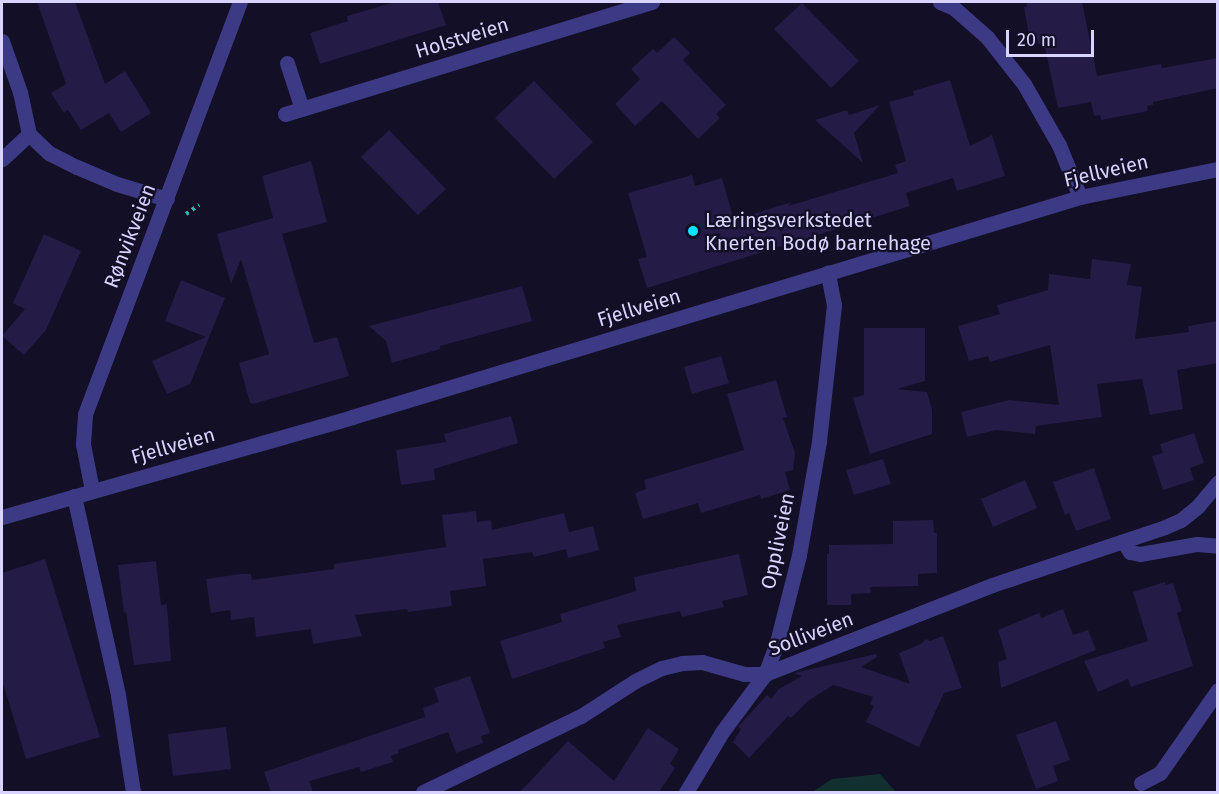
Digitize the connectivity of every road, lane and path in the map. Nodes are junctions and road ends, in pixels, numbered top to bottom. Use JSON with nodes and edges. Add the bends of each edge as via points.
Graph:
{"nodes":[{"id":1,"x":240,"y":2,"type":"edge"},
{"id":2,"x":652,"y":2,"type":"edge"},
{"id":3,"x":940,"y":2,"type":"edge"},
{"id":4,"x":2,"y":40,"type":"edge"},
{"id":5,"x":287,"y":63,"type":"dead end"},
{"id":6,"x":302,"y":109,"type":"junction"},
{"id":7,"x":285,"y":114,"type":"dead end"},
{"id":8,"x":28,"y":134,"type":"junction"},
{"id":9,"x":2,"y":159,"type":"edge"},
{"id":10,"x":1218,"y":169,"type":"edge"},
{"id":11,"x":1080,"y":197,"type":"junction"},
{"id":12,"x":167,"y":199,"type":"junction"},
{"id":13,"x":199,"y":205,"type":"dead end"},
{"id":14,"x":183,"y":216,"type":"dead end"},
{"id":15,"x":828,"y":273,"type":"junction"},
{"id":16,"x":1218,"y":482,"type":"edge"},
{"id":17,"x":92,"y":490,"type":"junction"},
{"id":18,"x":74,"y":495,"type":"junction"},
{"id":19,"x":2,"y":517,"type":"edge"},
{"id":20,"x":1124,"y":543,"type":"junction"},
{"id":21,"x":1218,"y":546,"type":"edge"},
{"id":22,"x":765,"y":674,"type":"junction"},
{"id":23,"x":1218,"y":690,"type":"edge"},
{"id":24,"x":1141,"y":783,"type":"dead end"},
{"id":25,"x":133,"y":792,"type":"edge"},
{"id":26,"x":423,"y":792,"type":"edge"},
{"id":27,"x":686,"y":792,"type":"edge"}],
"edges":[{"from":1,"to":12,"type":"street","name":"Rønvikveien"},
{"from":2,"to":6,"type":"street","name":"Holstveien"},
{"from":3,"to":11,"type":"street","via":[[954,8],[987,37],[1024,84],[1059,146]]},
{"from":4,"to":8,"type":"street","via":[[20,92]]},
{"from":5,"to":6,"type":"street"},
{"from":6,"to":7,"type":"street","name":"Holstveien"},
{"from":8,"to":9,"type":"street"},
{"from":8,"to":12,"type":"street","via":[[49,153],[77,167]]},
{"from":10,"to":11,"type":"street","name":"Fjellveien"},
{"from":11,"to":15,"type":"street","name":"Fjellveien"},
{"from":12,"to":17,"type":"street","name":"Rønvikveien","via":[[85,414],[83,444]]},
{"from":13,"to":14,"type":"path"},
{"from":15,"to":17,"type":"street","name":"Fjellveien","via":[[310,429]]},
{"from":15,"to":22,"type":"street","name":"Oppliveien","via":[[834,305],[819,441],[799,555]]},
{"from":16,"to":20,"type":"street","name":"Solliveien","via":[[1181,520]]},
{"from":17,"to":18,"type":"street","name":"Fjellveien"},
{"from":18,"to":19,"type":"street","name":"Fjellveien"},
{"from":18,"to":25,"type":"street","via":[[118,695]]},
{"from":20,"to":21,"type":"street","via":[[1130,552],[1140,554],[1197,544]]},
{"from":20,"to":22,"type":"street","name":"Solliveien","via":[[1002,581]]},
{"from":22,"to":26,"type":"street","name":"Solliveien","via":[[744,674],[702,662],[662,668],[580,716]]},
{"from":22,"to":27,"type":"street","name":"Oppliveien","via":[[722,732]]},
{"from":23,"to":24,"type":"street","via":[[1160,773]]}]}
